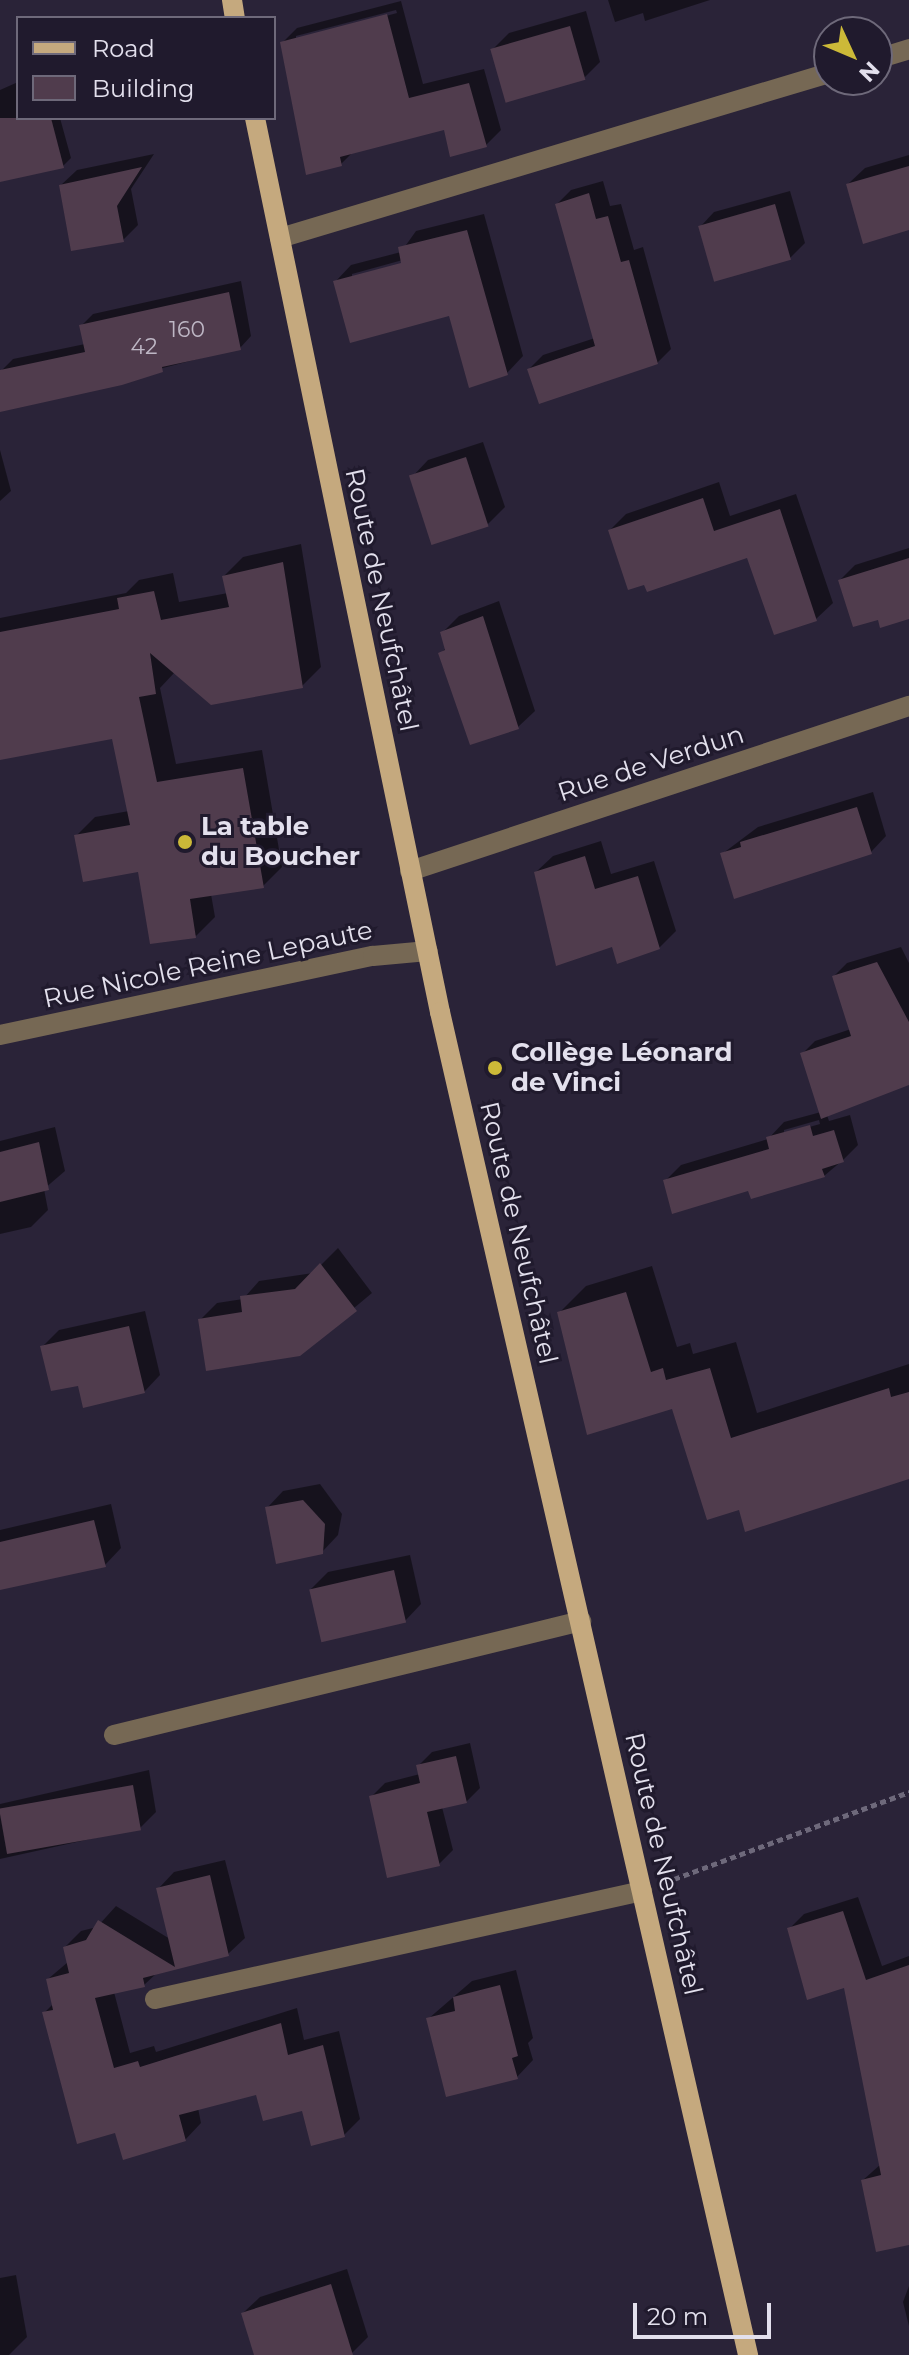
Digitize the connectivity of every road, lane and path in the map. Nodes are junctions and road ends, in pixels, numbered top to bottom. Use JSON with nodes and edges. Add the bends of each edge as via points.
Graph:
{"nodes":[{"id":1,"x":813,"y":78,"type":"edge"},
{"id":2,"x":255,"y":120,"type":"edge"},
{"id":3,"x":280,"y":238,"type":"junction"},
{"id":4,"x":909,"y":706,"type":"edge"},
{"id":5,"x":410,"y":871,"type":"junction"},
{"id":6,"x":428,"y":951,"type":"junction"},
{"id":7,"x":0,"y":1035,"type":"edge"},
{"id":8,"x":581,"y":1621,"type":"junction"},
{"id":9,"x":114,"y":1735,"type":"dead end"},
{"id":10,"x":909,"y":1792,"type":"edge"},
{"id":11,"x":642,"y":1891,"type":"junction"},
{"id":12,"x":155,"y":1999,"type":"dead end"},
{"id":13,"x":748,"y":2355,"type":"edge"}],
"edges":[{"from":1,"to":3,"type":"street"},
{"from":2,"to":3,"type":"main road","name":"Route de Neufchâtel"},
{"from":3,"to":5,"type":"main road","name":"Route de Neufchâtel"},
{"from":4,"to":5,"type":"street","name":"Rue de Verdun"},
{"from":5,"to":6,"type":"main road","name":"Route de Neufchâtel"},
{"from":6,"to":7,"type":"street","name":"Rue Nicole Reine Lepaute","via":[[373,956]]},
{"from":6,"to":8,"type":"main road","name":"Route de Neufchâtel"},
{"from":8,"to":9,"type":"street"},
{"from":8,"to":11,"type":"main road","name":"Route de Neufchâtel"},
{"from":10,"to":11,"type":"path"},
{"from":11,"to":12,"type":"street"},
{"from":11,"to":13,"type":"main road","name":"Route de Neufchâtel"}]}
